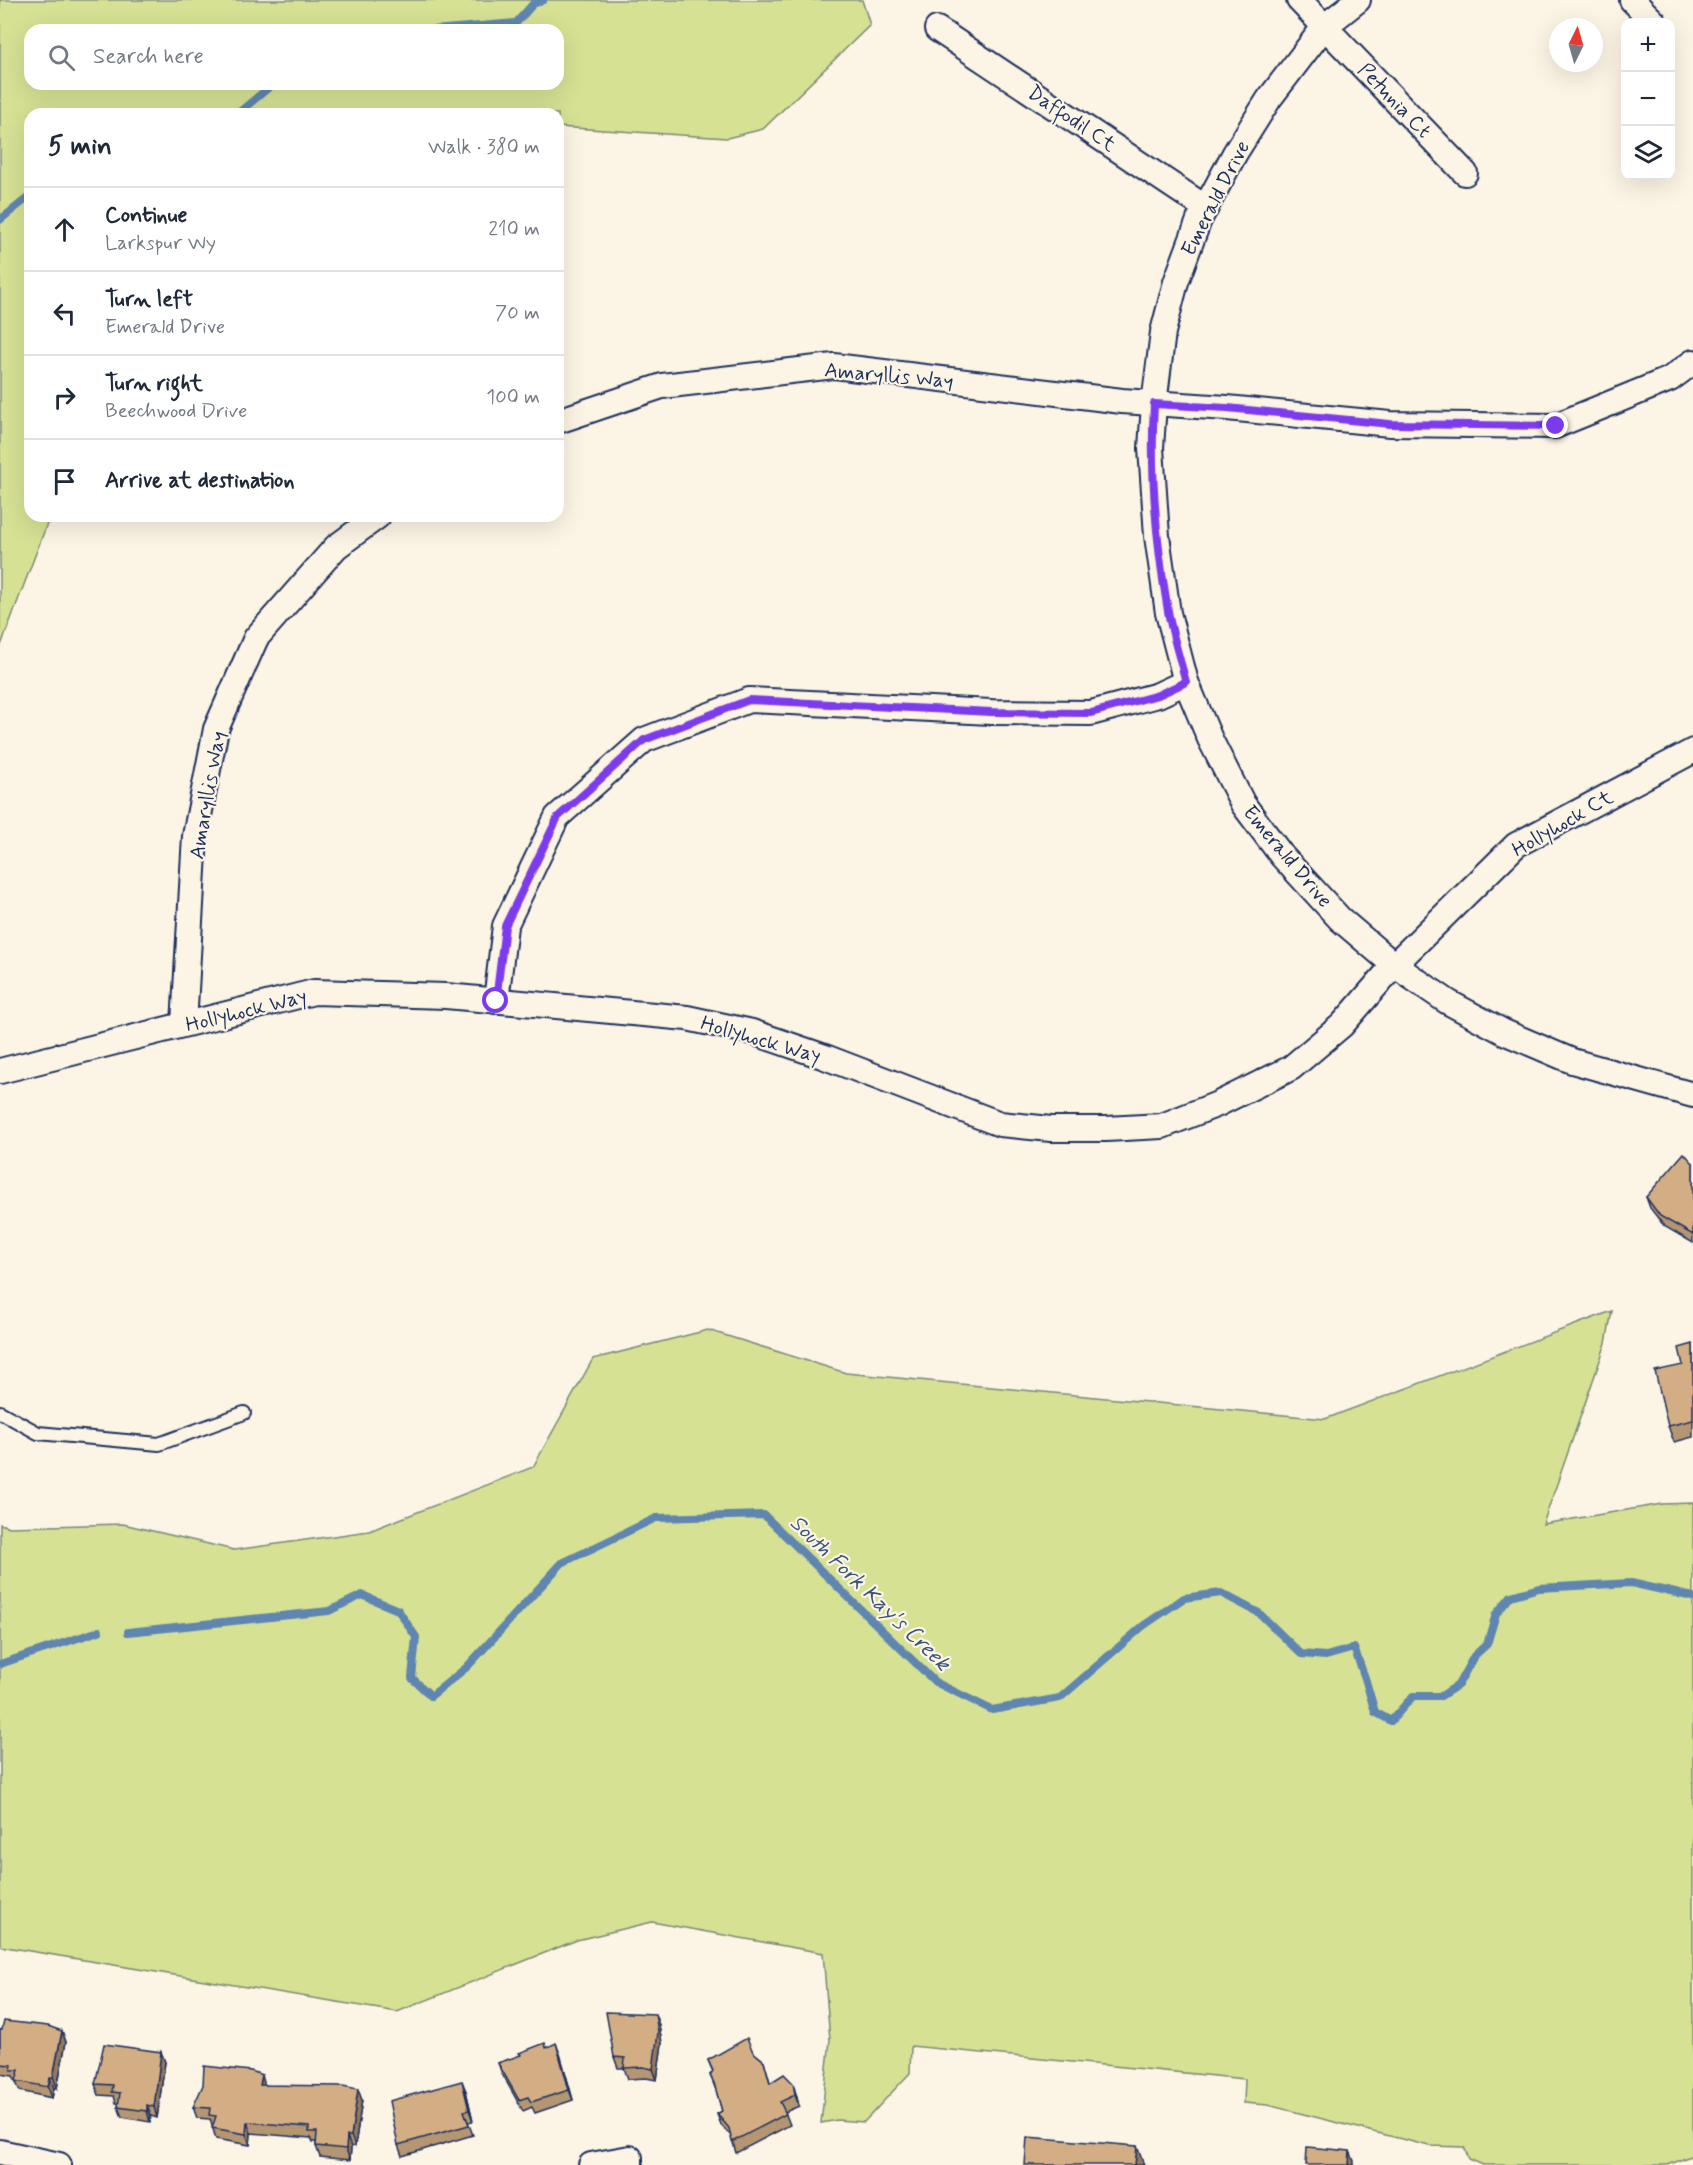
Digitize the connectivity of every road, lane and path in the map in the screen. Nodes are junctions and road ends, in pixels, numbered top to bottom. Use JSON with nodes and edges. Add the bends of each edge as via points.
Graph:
{"nodes":[{"id":1,"x":1299,"y":0,"type":"edge"},
{"id":2,"x":1358,"y":0,"type":"edge"},
{"id":3,"x":1632,"y":0,"type":"edge"},
{"id":4,"x":1650,"y":18,"type":"edge"},
{"id":5,"x":1324,"y":27,"type":"junction"},
{"id":6,"x":937,"y":29,"type":"dead end"},
{"id":7,"x":1465,"y":173,"type":"dead end"},
{"id":8,"x":1206,"y":208,"type":"junction"},
{"id":9,"x":1693,"y":362,"type":"edge"},
{"id":10,"x":1154,"y":404,"type":"junction"},
{"id":11,"x":564,"y":420,"type":"edge"},
{"id":12,"x":370,"y":522,"type":"edge"},
{"id":13,"x":1186,"y":682,"type":"junction"},
{"id":14,"x":1693,"y":751,"type":"edge"},
{"id":15,"x":1394,"y":965,"type":"junction"},
{"id":16,"x":496,"y":1001,"type":"junction"},
{"id":17,"x":184,"y":1024,"type":"junction"},
{"id":18,"x":0,"y":1071,"type":"edge"},
{"id":19,"x":1693,"y":1095,"type":"edge"},
{"id":20,"x":0,"y":1413,"type":"edge"},
{"id":21,"x":244,"y":1413,"type":"dead end"},
{"id":22,"x":2,"y":2157,"type":"edge"},
{"id":23,"x":630,"y":2162,"type":"edge"},
{"id":24,"x":59,"y":2165,"type":"edge"},
{"id":25,"x":591,"y":2165,"type":"edge"}],
"edges":[{"from":1,"to":5,"type":"street","name":"Petunia Ct"},
{"from":2,"to":5,"type":"street","name":"Emerald Drive"},
{"from":3,"to":4,"type":"street"},
{"from":5,"to":7,"type":"street","name":"Petunia Ct"},
{"from":5,"to":8,"type":"street","name":"Emerald Drive","via":[[1269,99]]},
{"from":6,"to":8,"type":"street","name":"Daffodil Ct"},
{"from":8,"to":10,"type":"street","name":"Emerald Drive","via":[[1176,282],[1163,332]]},
{"from":9,"to":10,"type":"street","name":"Amaryllis Way","via":[[1670,379],[1556,426],[1390,424]]},
{"from":10,"to":11,"type":"street","name":"Amaryllis Way","via":[[834,366],[662,386]]},
{"from":10,"to":13,"type":"street","name":"Emerald Drive","via":[[1151,448],[1157,536],[1168,613]]},
{"from":12,"to":17,"type":"street","name":"Amaryllis Way","via":[[336,548],[256,638],[216,729],[195,836]]},
{"from":13,"to":15,"type":"street","name":"Emerald Drive","via":[[1243,804],[1282,856],[1340,920]]},
{"from":13,"to":16,"type":"street","via":[[1158,695],[1091,713],[749,700],[644,740],[558,817],[505,926]]},
{"from":14,"to":15,"type":"street","name":"Hollyhock Ct","via":[[1516,845]]},
{"from":15,"to":16,"type":"street","name":"Hollyhock Way","via":[[1342,1025],[1291,1068],[1162,1126],[1106,1129],[1000,1124],[752,1032],[687,1018]]},
{"from":15,"to":19,"type":"street","name":"Emerald Drive","via":[[1448,1002],[1504,1032],[1572,1061]]},
{"from":16,"to":17,"type":"street","name":"Hollyhock Way","via":[[314,992]]},
{"from":17,"to":18,"type":"street","name":"Hollyhock Way"},
{"from":20,"to":21,"type":"lane","via":[[38,1432],[159,1444]]},
{"from":22,"to":24,"type":"street"},
{"from":23,"to":25,"type":"street"}]}
